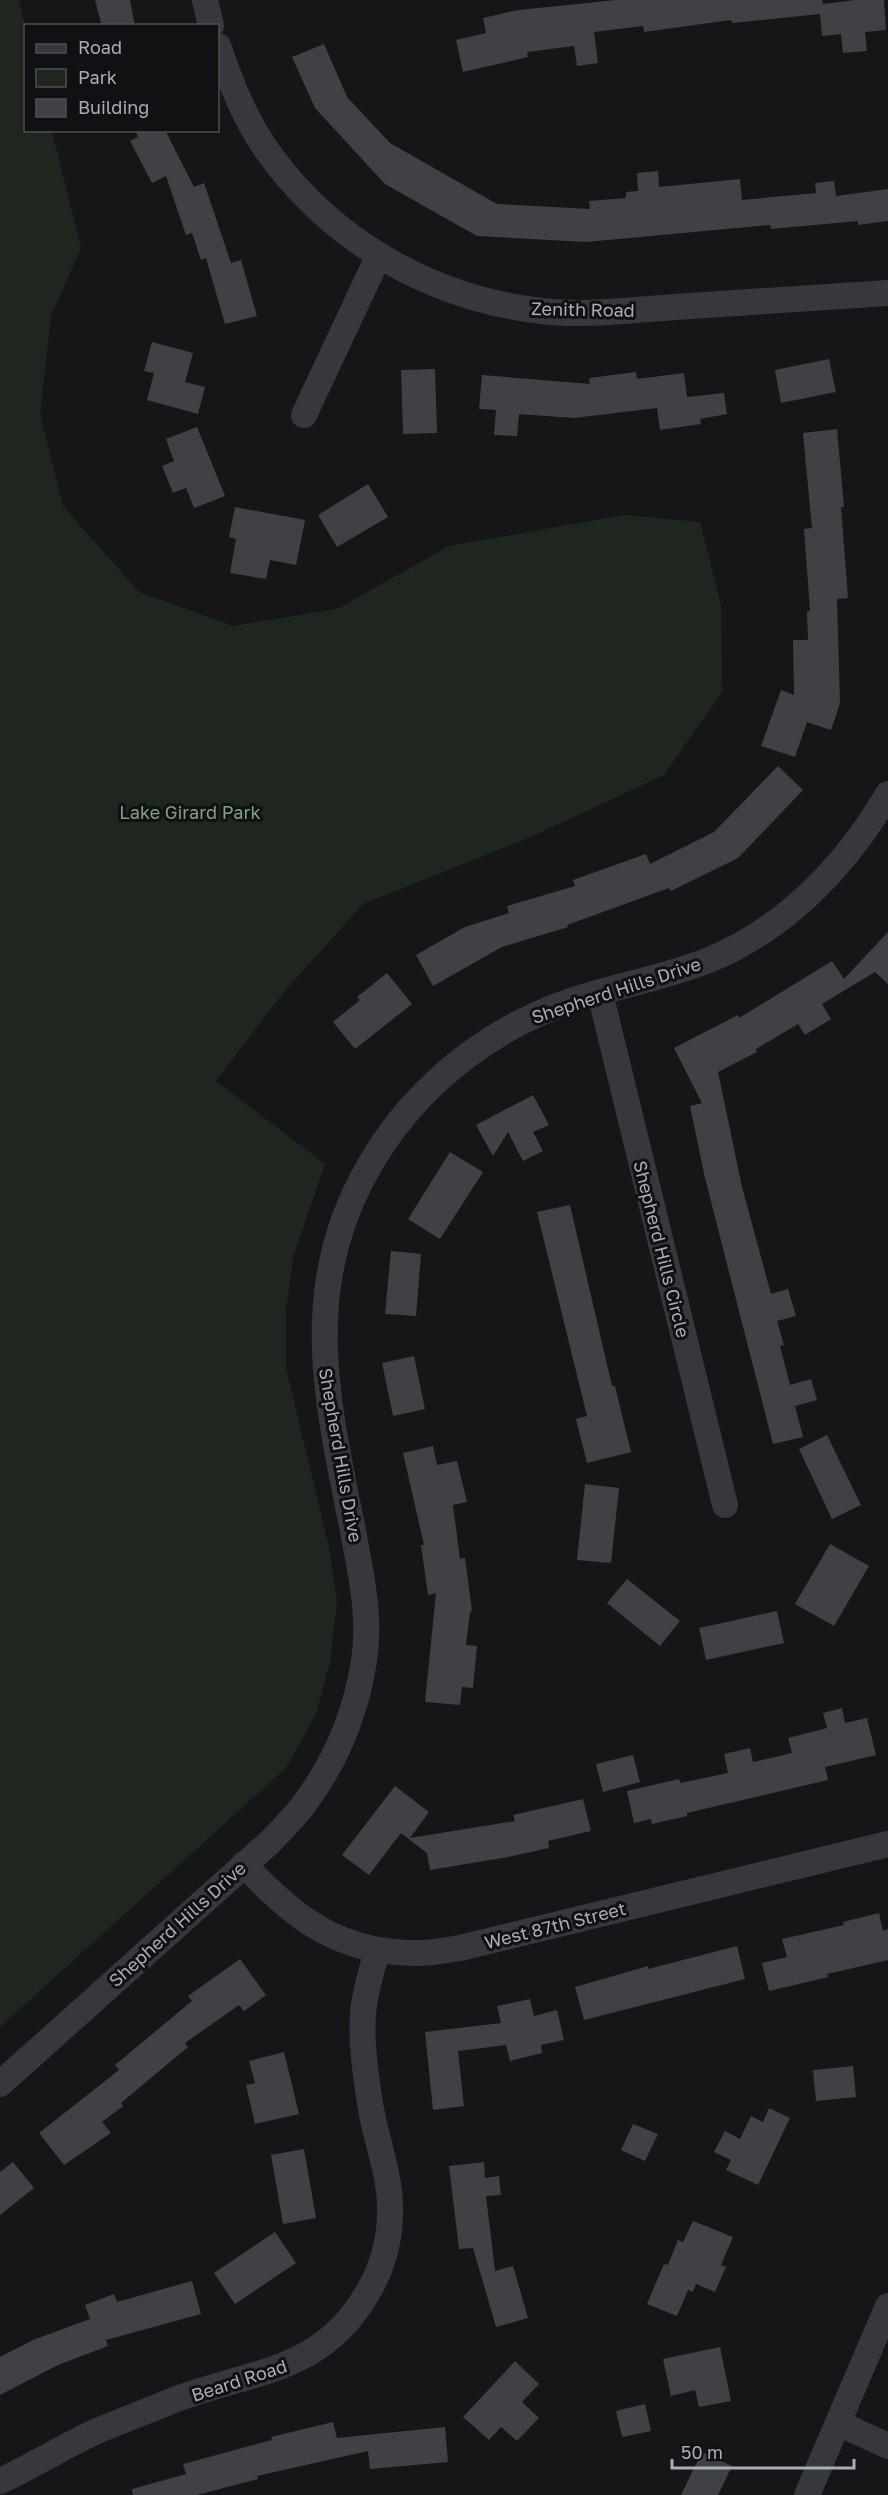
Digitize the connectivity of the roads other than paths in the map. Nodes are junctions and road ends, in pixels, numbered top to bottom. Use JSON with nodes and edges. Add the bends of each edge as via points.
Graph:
{"nodes":[{"id":1,"x":219,"y":49,"type":"edge"},
{"id":2,"x":379,"y":255,"type":"junction"},
{"id":3,"x":888,"y":293,"type":"edge"},
{"id":4,"x":304,"y":415,"type":"dead end"},
{"id":5,"x":888,"y":794,"type":"edge"},
{"id":6,"x":600,"y":993,"type":"junction"},
{"id":7,"x":725,"y":1505,"type":"dead end"},
{"id":8,"x":888,"y":1844,"type":"edge"},
{"id":9,"x":244,"y":1864,"type":"junction"},
{"id":10,"x":377,"y":1950,"type":"junction"},
{"id":11,"x":0,"y":2084,"type":"edge"},
{"id":12,"x":888,"y":2306,"type":"edge"},
{"id":13,"x":838,"y":2423,"type":"junction"},
{"id":14,"x":888,"y":2446,"type":"edge"},
{"id":15,"x":0,"y":2481,"type":"edge"},
{"id":16,"x":807,"y":2495,"type":"edge"}],
"edges":[{"from":1,"to":2,"type":"street","name":"Zenith Road","via":[[236,96],[268,152],[309,201],[358,243]]},
{"from":2,"to":3,"type":"street","name":"Zenith Road","via":[[411,275],[472,298],[536,311],[600,312]]},
{"from":2,"to":4,"type":"street"},
{"from":5,"to":6,"type":"street","name":"Shepherd Hills Drive","via":[[853,849],[812,894],[761,932],[711,959]]},
{"from":6,"to":7,"type":"street","name":"Shepherd Hills Circle"},
{"from":6,"to":9,"type":"street","name":"Shepherd Hills Drive","via":[[539,1013],[485,1042],[434,1082],[391,1129],[360,1183],[336,1243],[326,1295],[324,1368],[366,1608],[365,1659],[353,1711],[333,1759],[306,1802]]},
{"from":8,"to":10,"type":"street","name":"West 87th Street","via":[[460,1948],[420,1953]]},
{"from":9,"to":10,"type":"street","name":"West 87th Street","via":[[272,1895],[304,1921]]},
{"from":9,"to":11,"type":"street","name":"Shepherd Hills Drive"},
{"from":10,"to":15,"type":"street","name":"Beard Road","via":[[364,2001],[364,2052],[390,2204],[389,2243],[375,2280],[356,2313],[329,2340],[296,2361],[176,2399],[96,2432]]},
{"from":12,"to":13,"type":"street"},
{"from":13,"to":14,"type":"street"},
{"from":13,"to":16,"type":"street"}]}
